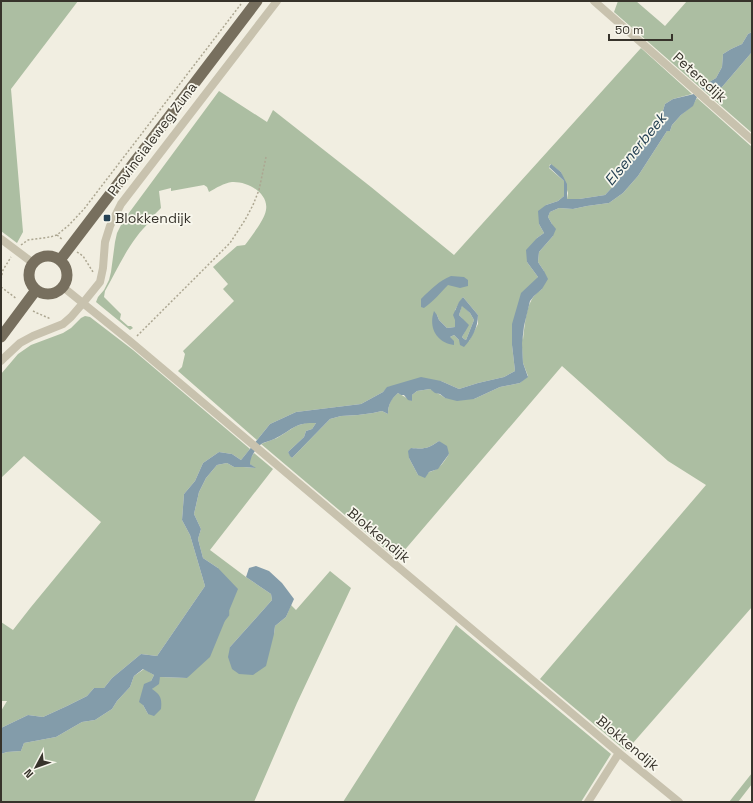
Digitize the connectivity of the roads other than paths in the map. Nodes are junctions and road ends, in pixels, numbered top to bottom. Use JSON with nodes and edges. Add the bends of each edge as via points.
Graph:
{"nodes":[{"id":1,"x":257,"y":1,"type":"edge"},
{"id":2,"x":277,"y":1,"type":"edge"},
{"id":3,"x":594,"y":1,"type":"edge"},
{"id":4,"x":752,"y":140,"type":"edge"},
{"id":5,"x":1,"y":239,"type":"edge"},
{"id":6,"x":60,"y":260,"type":"junction"},
{"id":7,"x":33,"y":263,"type":"junction"},
{"id":8,"x":64,"y":287,"type":"junction"},
{"id":9,"x":36,"y":290,"type":"junction"},
{"id":10,"x":83,"y":304,"type":"junction"},
{"id":11,"x":1,"y":337,"type":"edge"},
{"id":12,"x":1,"y":361,"type":"edge"},
{"id":13,"x":619,"y":753,"type":"junction"},
{"id":14,"x":588,"y":802,"type":"edge"},
{"id":15,"x":679,"y":802,"type":"edge"}],
"edges":[{"from":1,"to":6,"type":"main road","name":"Provincialeweg Zuna"},
{"from":2,"to":10,"type":"street","name":"Provincialeweg Zuna","via":[[121,204],[105,242],[100,282]]},
{"from":3,"to":4,"type":"street","name":"Petersdijk"},
{"from":5,"to":7,"type":"street"},
{"from":6,"to":7,"type":"main road","via":[[44,256]]},
{"from":6,"to":8,"type":"main road","via":[[68,274]]},
{"from":7,"to":9,"type":"main road","via":[[29,271],[29,280]]},
{"from":8,"to":9,"type":"main road","via":[[52,294],[43,294]]},
{"from":8,"to":10,"type":"street","name":"Blokkendijk"},
{"from":9,"to":11,"type":"main road"},
{"from":10,"to":12,"type":"street","name":"Provincialeweg Zuna","via":[[62,324],[20,343]]},
{"from":10,"to":13,"type":"street","name":"Blokkendijk"},
{"from":13,"to":14,"type":"street"},
{"from":13,"to":15,"type":"street","name":"Blokkendijk"}]}
